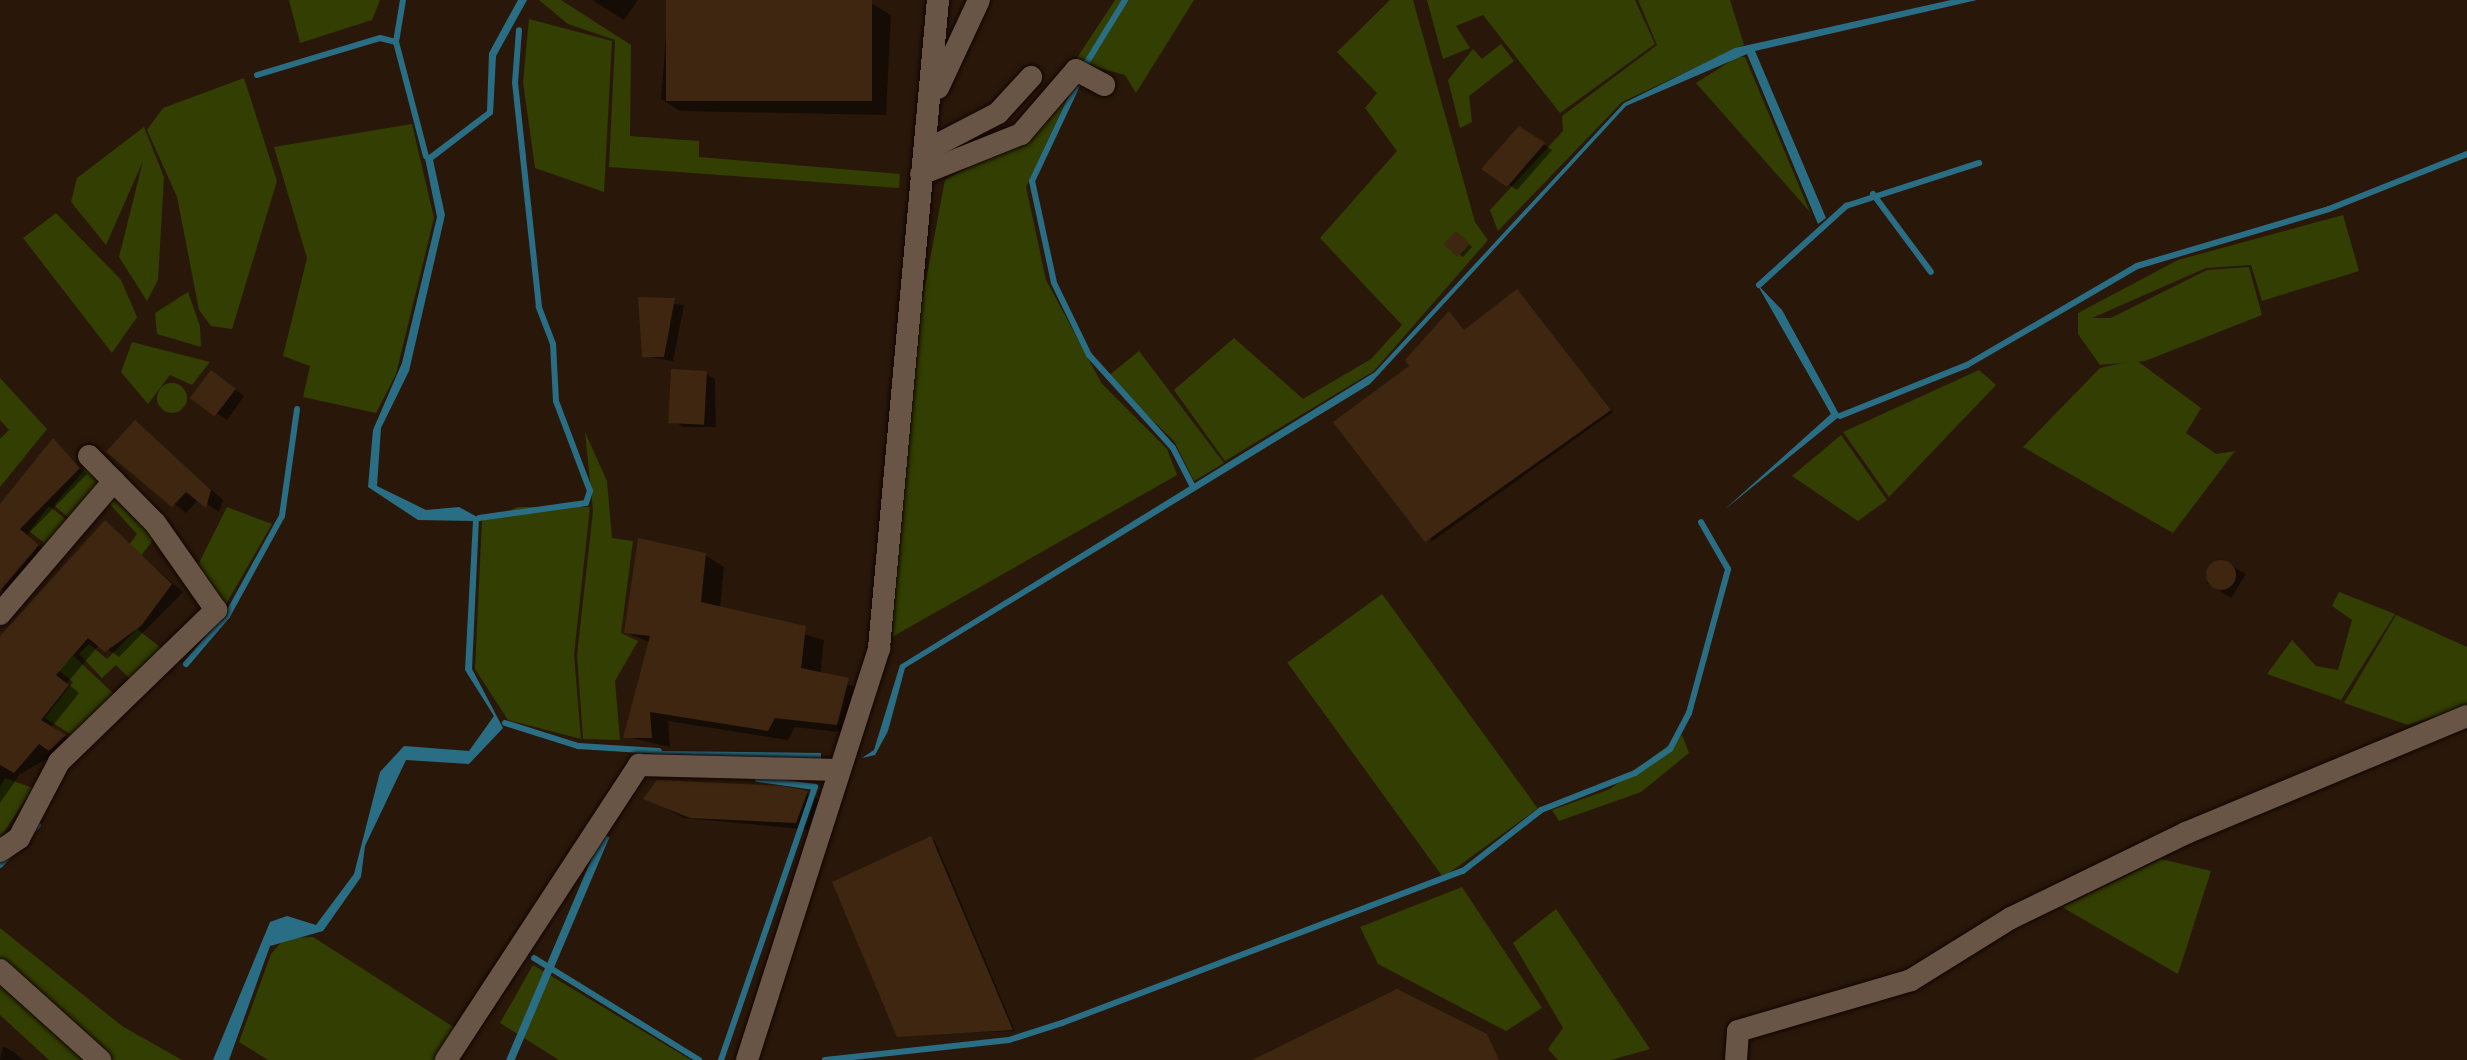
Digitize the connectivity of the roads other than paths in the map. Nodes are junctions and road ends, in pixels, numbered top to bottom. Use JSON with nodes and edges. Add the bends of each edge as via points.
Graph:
{"nodes":[{"id":1,"x":938,"y":0,"type":"edge"},
{"id":2,"x":979,"y":0,"type":"edge"},
{"id":3,"x":1031,"y":77,"type":"dead end"},
{"id":4,"x":1104,"y":84,"type":"dead end"},
{"id":5,"x":934,"y":96,"type":"junction"},
{"id":6,"x":925,"y":150,"type":"junction"},
{"id":7,"x":921,"y":174,"type":"junction"},
{"id":8,"x":89,"y":456,"type":"dead end"},
{"id":9,"x":114,"y":480,"type":"junction"},
{"id":10,"x":0,"y":614,"type":"edge"},
{"id":11,"x":2467,"y":716,"type":"edge"},
{"id":12,"x":840,"y":770,"type":"junction"},
{"id":13,"x":0,"y":852,"type":"edge"},
{"id":14,"x":0,"y":970,"type":"edge"},
{"id":15,"x":100,"y":1060,"type":"edge"},
{"id":16,"x":446,"y":1060,"type":"edge"},
{"id":17,"x":747,"y":1060,"type":"edge"},
{"id":18,"x":1736,"y":1060,"type":"edge"}],
"edges":[{"from":1,"to":5,"type":"street"},
{"from":2,"to":5,"type":"street"},
{"from":3,"to":6,"type":"street","via":[[998,113]]},
{"from":4,"to":7,"type":"street","via":[[1076,70],[1021,134]]},
{"from":5,"to":6,"type":"street"},
{"from":6,"to":7,"type":"street"},
{"from":7,"to":12,"type":"street","via":[[879,648]]},
{"from":8,"to":9,"type":"street"},
{"from":9,"to":10,"type":"street"},
{"from":9,"to":13,"type":"street","via":[[216,610],[59,762],[19,838]]},
{"from":11,"to":18,"type":"street","via":[[2186,833],[2011,918],[1911,980],[1738,1031]]},
{"from":12,"to":16,"type":"street","via":[[639,765]]},
{"from":12,"to":17,"type":"street"},
{"from":14,"to":15,"type":"street"}]}
